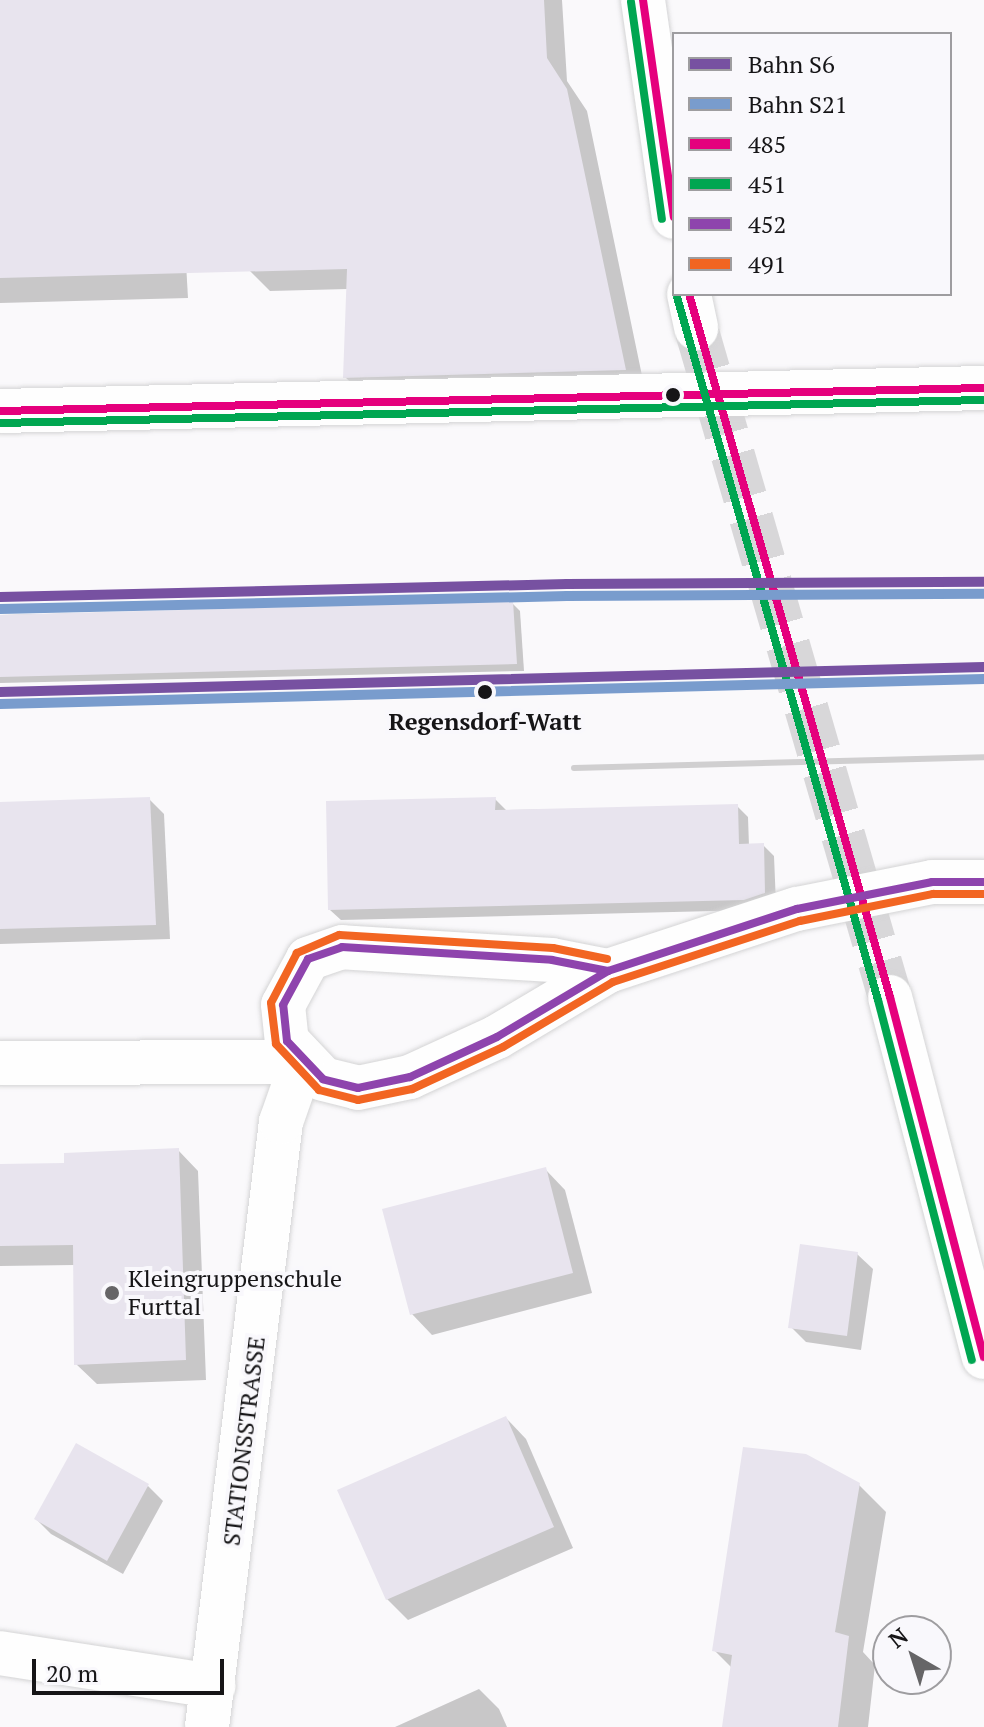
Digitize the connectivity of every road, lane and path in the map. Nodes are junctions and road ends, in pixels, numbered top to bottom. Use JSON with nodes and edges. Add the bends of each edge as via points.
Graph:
{"nodes":[{"id":1,"x":643,"y":0,"type":"edge"},
{"id":2,"x":672,"y":203,"type":"edge"},
{"id":3,"x":984,"y":388,"type":"edge"},
{"id":4,"x":0,"y":411,"type":"edge"},
{"id":5,"x":984,"y":882,"type":"edge"},
{"id":6,"x":608,"y":971,"type":"junction"},
{"id":7,"x":890,"y":997,"type":"tunnel mouth"},
{"id":8,"x":302,"y":1062,"type":"junction"},
{"id":9,"x":0,"y":1063,"type":"edge"},
{"id":10,"x":984,"y":1357,"type":"edge"},
{"id":11,"x":0,"y":1653,"type":"edge"},
{"id":12,"x":210,"y":1707,"type":"edge"}],
"edges":[{"from":1,"to":2,"type":"street"},
{"from":3,"to":4,"type":"street"},
{"from":5,"to":6,"type":"street","via":[[932,882],[797,909]]},
{"from":6,"to":8,"type":"street","via":[[497,1037],[410,1077],[358,1088],[323,1079]]},
{"from":6,"to":8,"type":"street","via":[[552,960],[342,947],[308,959],[283,1005],[287,1041]]},
{"from":7,"to":10,"type":"street"},
{"from":8,"to":9,"type":"street"},
{"from":8,"to":12,"type":"street","name":"STATIONSSTRASSE","via":[[281,1122]]},
{"from":11,"to":12,"type":"street"}]}
